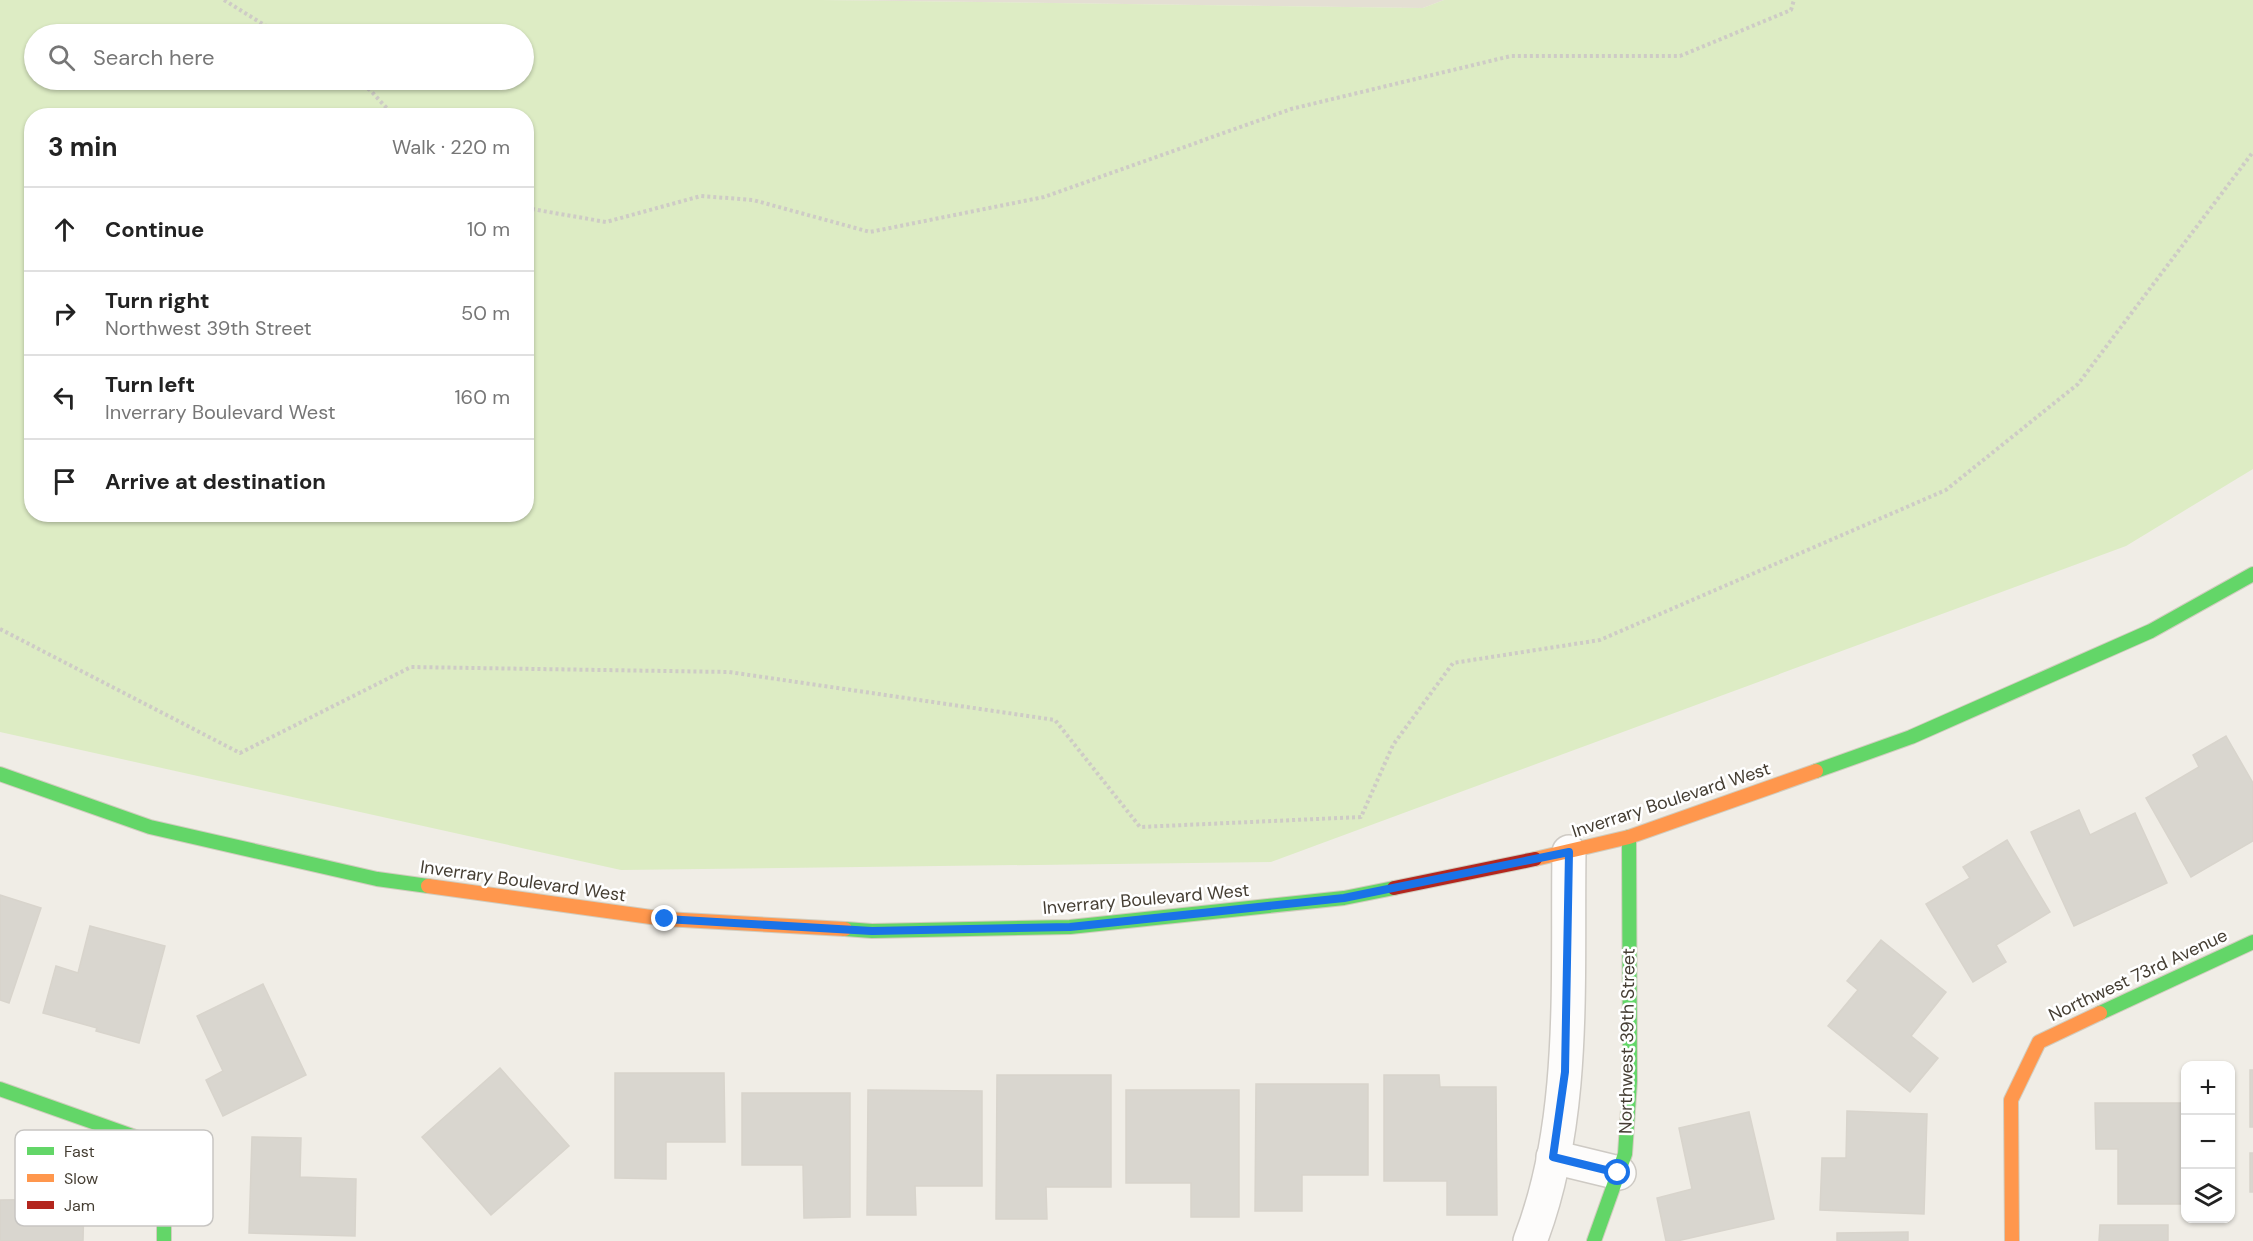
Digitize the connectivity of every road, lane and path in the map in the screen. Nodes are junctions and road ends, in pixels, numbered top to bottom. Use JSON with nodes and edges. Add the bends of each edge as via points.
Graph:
{"nodes":[{"id":1,"x":224,"y":0,"type":"edge"},
{"id":2,"x":1794,"y":0,"type":"edge"},
{"id":3,"x":263,"y":24,"type":"edge"},
{"id":4,"x":370,"y":90,"type":"edge"},
{"id":5,"x":387,"y":108,"type":"edge"},
{"id":6,"x":2253,"y":152,"type":"edge"},
{"id":7,"x":534,"y":209,"type":"edge"},
{"id":8,"x":2253,"y":574,"type":"edge"},
{"id":9,"x":0,"y":628,"type":"edge"},
{"id":10,"x":0,"y":774,"type":"edge"},
{"id":11,"x":1629,"y":837,"type":"junction"},
{"id":12,"x":1569,"y":852,"type":"junction"},
{"id":13,"x":2253,"y":942,"type":"edge"},
{"id":14,"x":0,"y":1089,"type":"edge"},
{"id":15,"x":116,"y":1130,"type":"edge"},
{"id":16,"x":1553,"y":1157,"type":"junction"},
{"id":17,"x":1618,"y":1173,"type":"junction"},
{"id":18,"x":1530,"y":1241,"type":"edge"},
{"id":19,"x":1594,"y":1241,"type":"edge"},
{"id":20,"x":2012,"y":1241,"type":"edge"}],
"edges":[{"from":1,"to":3,"type":"path"},
{"from":2,"to":7,"type":"path","via":[[1791,10],[1680,56],[1511,56],[1291,109],[1044,197],[870,232],[753,200],[701,196],[606,222]]},
{"from":4,"to":5,"type":"path"},
{"from":6,"to":9,"type":"path","via":[[2078,384],[1946,490],[1600,640],[1453,663],[1393,745],[1361,817],[1140,827],[1055,720],[729,672],[411,667],[240,753]]},
{"from":8,"to":11,"type":"street","name":"Inverrary Boulevard West","via":[[2151,631],[1911,737]]},
{"from":10,"to":12,"type":"street","name":"Inverrary Boulevard West","via":[[150,827],[377,879],[665,919],[872,931],[1070,927],[1344,898]]},
{"from":11,"to":12,"type":"street","name":"Inverrary Boulevard West"},
{"from":11,"to":17,"type":"street","name":"Northwest 39th Street","via":[[1629,1081],[1625,1154]]},
{"from":12,"to":16,"type":"street","via":[[1565,1072]]},
{"from":13,"to":20,"type":"street","name":"Northwest 73rd Avenue","via":[[2039,1042],[2011,1100]]},
{"from":14,"to":15,"type":"street"},
{"from":16,"to":17,"type":"street"},
{"from":16,"to":18,"type":"street","via":[[1543,1208]]},
{"from":17,"to":19,"type":"street","name":"Northwest 39th Street"}]}
